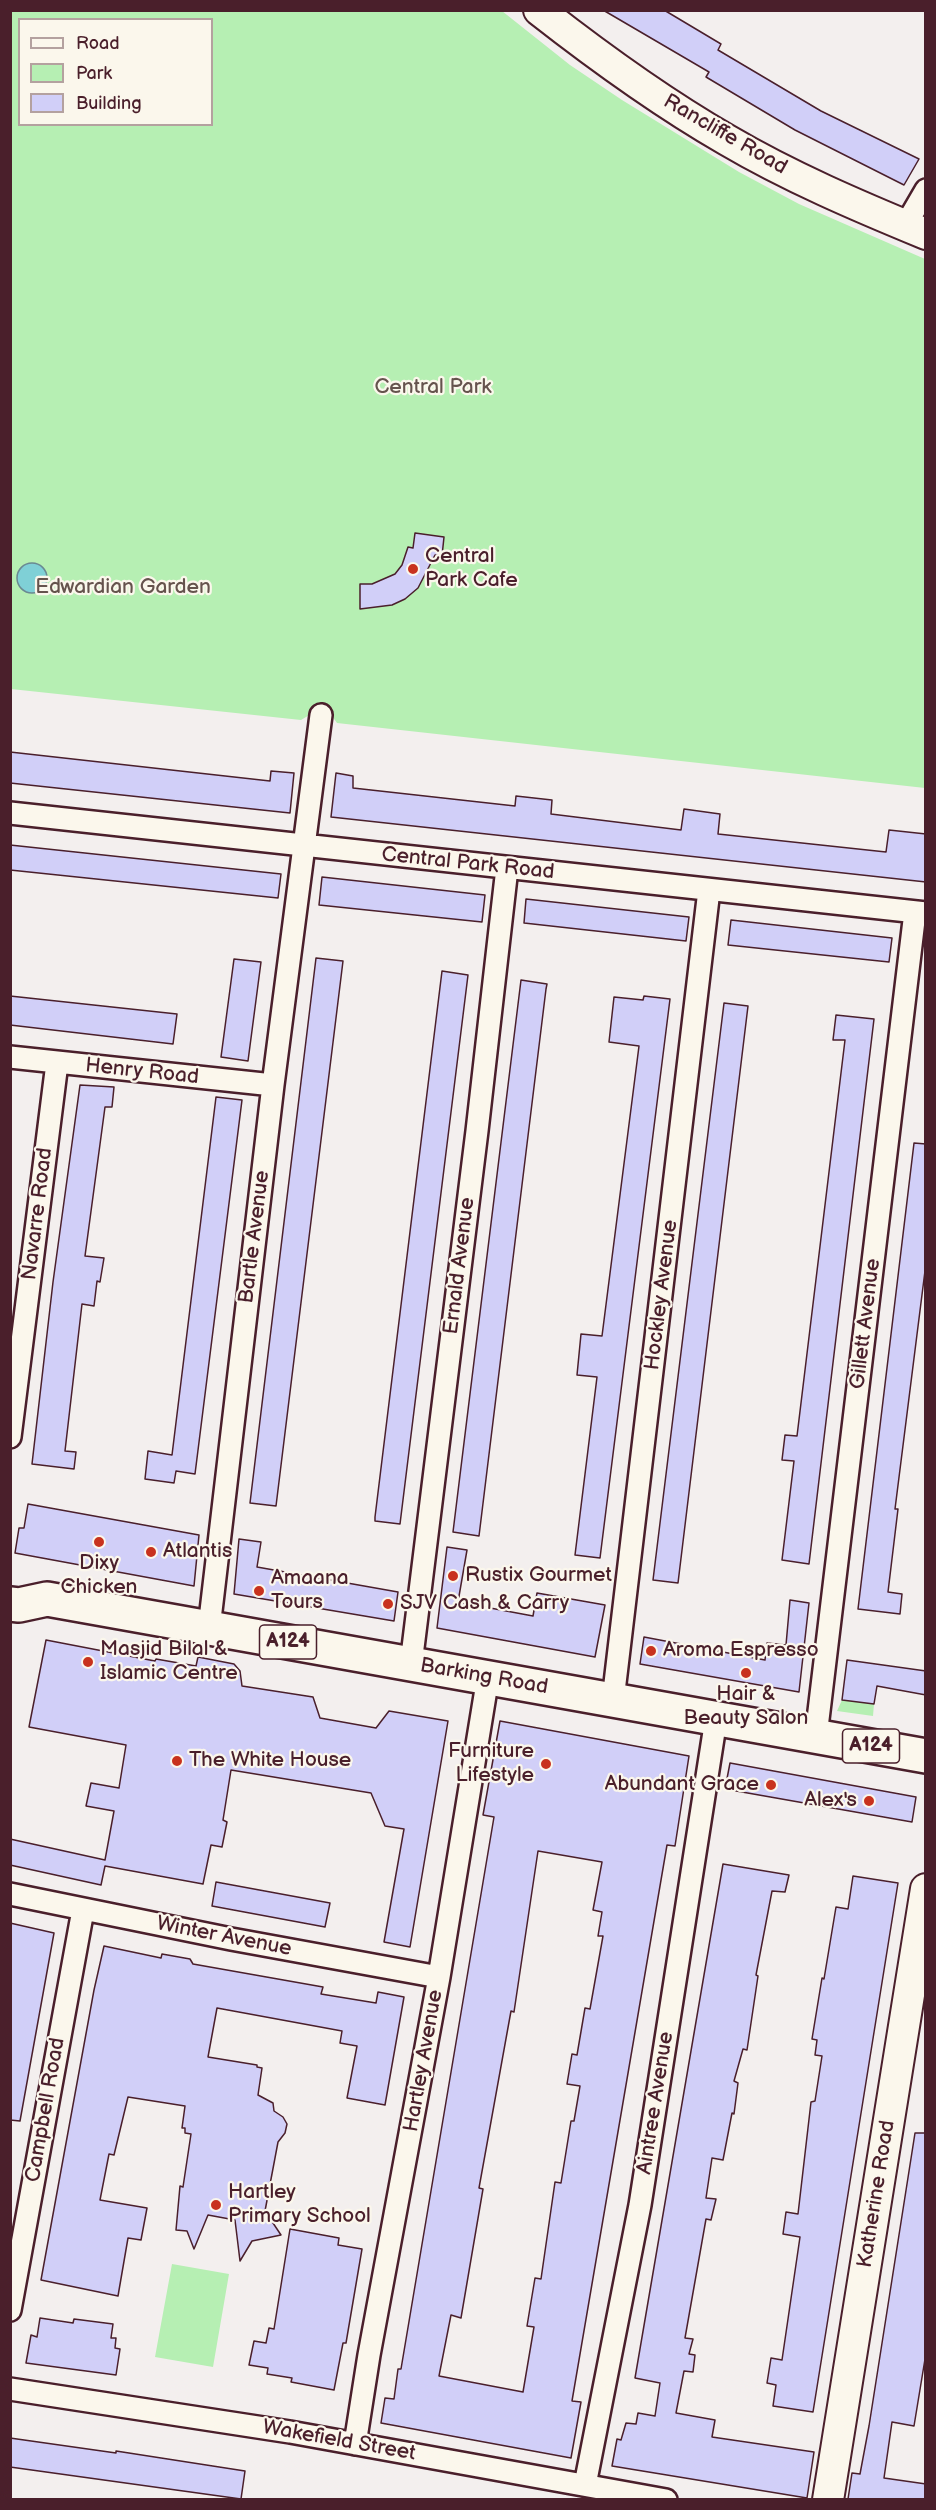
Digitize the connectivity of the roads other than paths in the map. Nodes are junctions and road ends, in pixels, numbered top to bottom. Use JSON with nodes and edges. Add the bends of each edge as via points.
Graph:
{"nodes":[{"id":1,"x":539,"y":10,"type":"edge"},
{"id":2,"x":926,"y":190,"type":"edge"},
{"id":3,"x":915,"y":230,"type":"edge"},
{"id":4,"x":321,"y":715,"type":"dead end"},
{"id":5,"x":10,"y":813,"type":"edge"},
{"id":6,"x":305,"y":847,"type":"junction"},
{"id":7,"x":507,"y":868,"type":"junction"},
{"id":8,"x":709,"y":890,"type":"junction"},
{"id":9,"x":920,"y":913,"type":"edge"},
{"id":10,"x":10,"y":1057,"type":"edge"},
{"id":11,"x":57,"y":1063,"type":"junction"},
{"id":12,"x":273,"y":1085,"type":"junction"},
{"id":13,"x":10,"y":1437,"type":"edge"},
{"id":14,"x":10,"y":1582,"type":"edge"},
{"id":15,"x":43,"y":1598,"type":"junction"},
{"id":16,"x":10,"y":1604,"type":"edge"},
{"id":17,"x":209,"y":1628,"type":"junction"},
{"id":18,"x":411,"y":1664,"type":"junction"},
{"id":19,"x":488,"y":1677,"type":"junction"},
{"id":20,"x":613,"y":1700,"type":"junction"},
{"id":21,"x":716,"y":1719,"type":"junction"},
{"id":22,"x":816,"y":1736,"type":"junction"},
{"id":23,"x":926,"y":1756,"type":"edge"},
{"id":24,"x":926,"y":1889,"type":"edge"},
{"id":25,"x":10,"y":1894,"type":"edge"},
{"id":26,"x":83,"y":1910,"type":"junction"},
{"id":27,"x":439,"y":1977,"type":"junction"},
{"id":28,"x":10,"y":2310,"type":"edge"},
{"id":29,"x":10,"y":2389,"type":"edge"},
{"id":30,"x":355,"y":2444,"type":"junction"},
{"id":31,"x":585,"y":2485,"type":"junction"},
{"id":32,"x":666,"y":2499,"type":"edge"},
{"id":33,"x":828,"y":2499,"type":"edge"}],
"edges":[{"from":1,"to":3,"type":"main road","name":"Rancliffe Road","via":[[640,85],[727,141],[820,189]]},
{"from":2,"to":3,"type":"street"},
{"from":4,"to":6,"type":"street","name":"Bartle Avenue"},
{"from":5,"to":6,"type":"street","name":"Central Park Road"},
{"from":6,"to":7,"type":"street","name":"Central Park Road"},
{"from":6,"to":12,"type":"street","name":"Bartle Avenue"},
{"from":7,"to":8,"type":"street","name":"Central Park Road"},
{"from":7,"to":18,"type":"street","name":"Ernald Avenue"},
{"from":8,"to":9,"type":"street","name":"Central Park Road"},
{"from":8,"to":20,"type":"street","name":"Hockley Avenue"},
{"from":9,"to":22,"type":"street","name":"Gillett Avenue"},
{"from":10,"to":11,"type":"street","name":"Henry Road"},
{"from":11,"to":12,"type":"street","name":"Henry Road"},
{"from":11,"to":13,"type":"street","name":"Navarre Road"},
{"from":12,"to":17,"type":"street","name":"Bartle Avenue"},
{"from":14,"to":15,"type":"main road","name":"Barking Road","number":"A124"},
{"from":15,"to":16,"type":"main road","name":"Barking Road","number":"A124"},
{"from":15,"to":17,"type":"main road","name":"Barking Road","number":"A124"},
{"from":17,"to":18,"type":"main road","name":"Barking Road","number":"A124"},
{"from":18,"to":19,"type":"main road","name":"Barking Road","number":"A124"},
{"from":19,"to":20,"type":"main road","name":"Barking Road","number":"A124"},
{"from":19,"to":27,"type":"street","name":"Hartley Avenue"},
{"from":20,"to":21,"type":"main road","name":"Barking Road","number":"A124"},
{"from":21,"to":22,"type":"main road","name":"Barking Road","number":"A124"},
{"from":21,"to":31,"type":"street","name":"Aintree Avenue","via":[[640,2205]]},
{"from":22,"to":23,"type":"main road","name":"Barking Road","number":"A124"},
{"from":24,"to":33,"type":"main road","name":"Katherine Road"},
{"from":25,"to":26,"type":"street","name":"Winter Avenue"},
{"from":26,"to":27,"type":"street","name":"Winter Avenue"},
{"from":26,"to":28,"type":"street","name":"Campbell Road"},
{"from":27,"to":30,"type":"street","name":"Hartley Avenue"},
{"from":29,"to":30,"type":"street","name":"Wakefield Street"},
{"from":30,"to":31,"type":"street","name":"Wakefield Street"},
{"from":31,"to":32,"type":"street","name":"Wakefield Street"}]}
